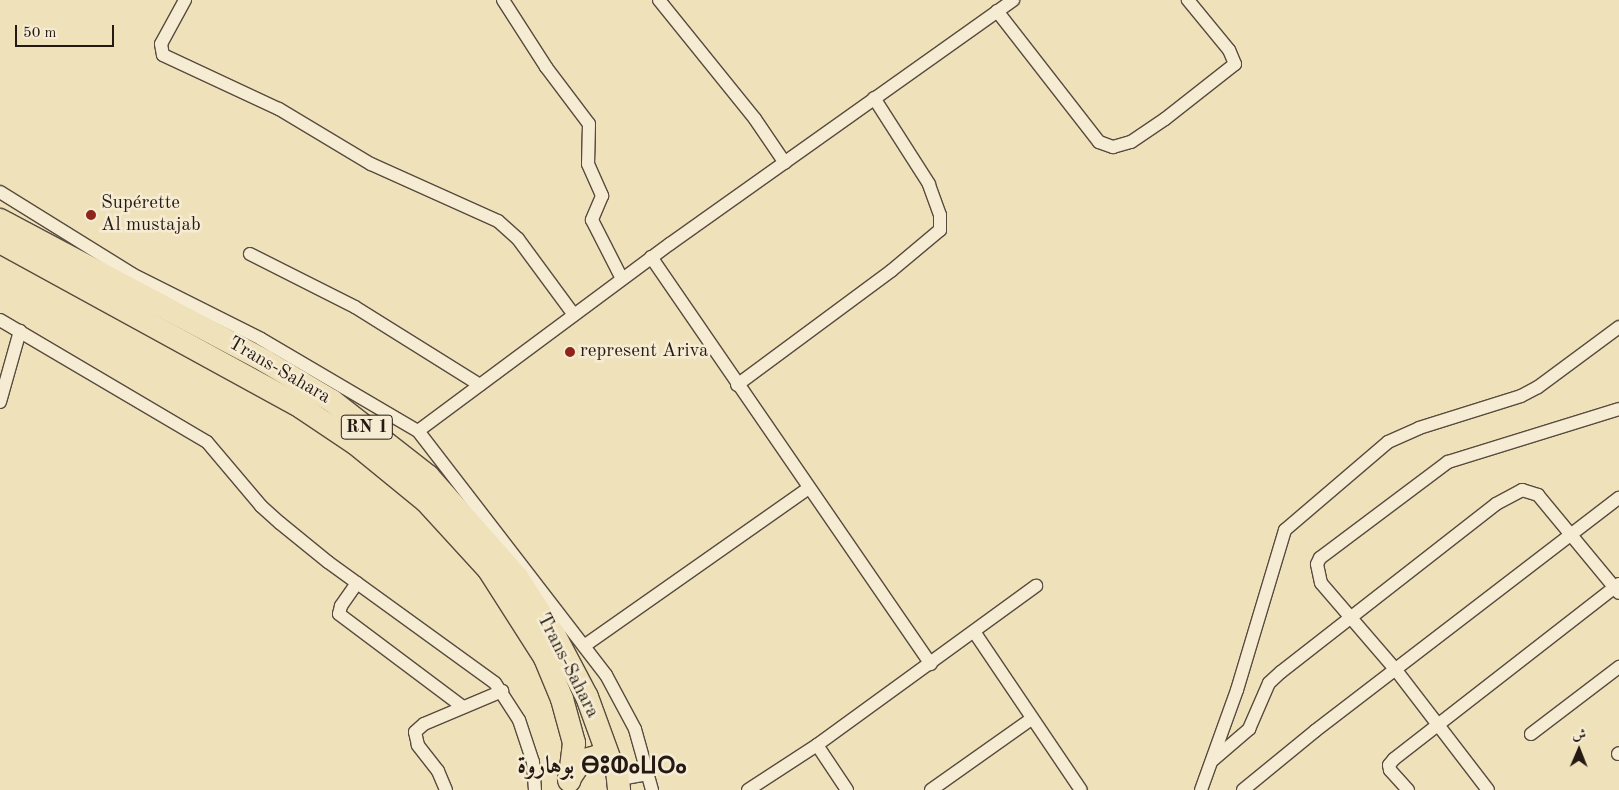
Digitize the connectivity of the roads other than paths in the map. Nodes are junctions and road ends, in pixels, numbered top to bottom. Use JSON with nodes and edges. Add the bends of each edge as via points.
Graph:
{"nodes":[{"id":1,"x":185,"y":0,"type":"edge"},
{"id":2,"x":504,"y":0,"type":"edge"},
{"id":3,"x":659,"y":0,"type":"edge"},
{"id":4,"x":1013,"y":0,"type":"edge"},
{"id":5,"x":1188,"y":0,"type":"edge"},
{"id":6,"x":997,"y":11,"type":"junction"},
{"id":7,"x":874,"y":98,"type":"junction"},
{"id":8,"x":786,"y":162,"type":"junction"},
{"id":9,"x":0,"y":192,"type":"edge"},
{"id":10,"x":0,"y":220,"type":"edge"},
{"id":11,"x":0,"y":242,"type":"edge"},
{"id":12,"x":250,"y":254,"type":"dead end"},
{"id":13,"x":651,"y":258,"type":"junction"},
{"id":14,"x":622,"y":279,"type":"junction"},
{"id":15,"x":574,"y":315,"type":"junction"},
{"id":16,"x":0,"y":320,"type":"edge"},
{"id":17,"x":1619,"y":326,"type":"edge"},
{"id":18,"x":20,"y":331,"type":"junction"},
{"id":19,"x":480,"y":385,"type":"junction"},
{"id":20,"x":737,"y":385,"type":"junction"},
{"id":21,"x":0,"y":402,"type":"edge"},
{"id":22,"x":1619,"y":409,"type":"edge"},
{"id":23,"x":418,"y":431,"type":"junction"},
{"id":24,"x":809,"y":488,"type":"junction"},
{"id":25,"x":1619,"y":498,"type":"edge"},
{"id":26,"x":1572,"y":533,"type":"junction"},
{"id":27,"x":357,"y":583,"type":"junction"},
{"id":28,"x":1036,"y":586,"type":"dead end"},
{"id":29,"x":1618,"y":588,"type":"edge"},
{"id":30,"x":1350,"y":618,"type":"junction"},
{"id":31,"x":975,"y":633,"type":"junction"},
{"id":32,"x":584,"y":646,"type":"junction"},
{"id":33,"x":931,"y":664,"type":"junction"},
{"id":34,"x":1619,"y":667,"type":"edge"},
{"id":35,"x":1395,"y":669,"type":"junction"},
{"id":36,"x":502,"y":691,"type":"junction"},
{"id":37,"x":463,"y":707,"type":"junction"},
{"id":38,"x":1030,"y":720,"type":"junction"},
{"id":39,"x":1437,"y":727,"type":"junction"},
{"id":40,"x":1531,"y":734,"type":"dead end"},
{"id":41,"x":817,"y":745,"type":"junction"},
{"id":42,"x":1213,"y":760,"type":"junction"},
{"id":43,"x":648,"y":774,"type":"junction"},
{"id":44,"x":616,"y":777,"type":"edge"},
{"id":45,"x":569,"y":786,"type":"edge"},
{"id":46,"x":446,"y":790,"type":"edge"},
{"id":47,"x":535,"y":790,"type":"edge"},
{"id":48,"x":652,"y":790,"type":"edge"},
{"id":49,"x":748,"y":790,"type":"edge"},
{"id":50,"x":847,"y":790,"type":"edge"},
{"id":51,"x":931,"y":790,"type":"edge"},
{"id":52,"x":1080,"y":790,"type":"edge"},
{"id":53,"x":1201,"y":790,"type":"edge"},
{"id":54,"x":1243,"y":790,"type":"edge"},
{"id":55,"x":1408,"y":790,"type":"edge"},
{"id":56,"x":1488,"y":790,"type":"edge"}],
"edges":[{"from":1,"to":15,"type":"street","via":[[161,44],[163,54],[279,109],[371,164],[498,220],[518,239]]},
{"from":2,"to":14,"type":"street","via":[[546,67],[589,124],[588,164],[602,196],[592,220]]},
{"from":3,"to":8,"type":"street"},
{"from":4,"to":6,"type":"street"},
{"from":5,"to":6,"type":"street","via":[[1229,50],[1235,64],[1165,119],[1131,142],[1113,147],[1099,142]]},
{"from":6,"to":7,"type":"street"},
{"from":7,"to":8,"type":"street"},
{"from":7,"to":20,"type":"street","via":[[929,184],[940,215],[940,230],[891,271]]},
{"from":8,"to":13,"type":"street"},
{"from":9,"to":23,"type":"street","via":[[132,274],[261,339]]},
{"from":10,"to":44,"type":"highway","name":"Trans-Sahara","number":"RN 1","via":[[332,401],[428,476],[511,570],[555,636],[587,697]]},
{"from":11,"to":45,"type":"highway","name":"Trans-Sahara","number":"RN 1","via":[[301,407],[356,444],[426,501],[489,570],[545,658],[562,699],[574,743]]},
{"from":12,"to":19,"type":"street","via":[[355,308]]},
{"from":13,"to":14,"type":"street"},
{"from":13,"to":20,"type":"street"},
{"from":14,"to":15,"type":"street"},
{"from":15,"to":19,"type":"street"},
{"from":16,"to":18,"type":"street"},
{"from":17,"to":42,"type":"street","via":[[1538,387],[1388,442],[1285,530]]},
{"from":18,"to":21,"type":"street"},
{"from":18,"to":27,"type":"street","via":[[207,442],[262,506]]},
{"from":19,"to":23,"type":"street"},
{"from":20,"to":24,"type":"street"},
{"from":22,"to":30,"type":"street","via":[[1448,462],[1335,546],[1320,558],[1317,574]]},
{"from":23,"to":32,"type":"street"},
{"from":24,"to":32,"type":"street"},
{"from":24,"to":33,"type":"street"},
{"from":25,"to":26,"type":"street"},
{"from":26,"to":29,"type":"street"},
{"from":26,"to":30,"type":"street","via":[[1538,495],[1522,490],[1496,504]]},
{"from":26,"to":35,"type":"street","via":[[1485,604]]},
{"from":27,"to":36,"type":"street"},
{"from":27,"to":37,"type":"street","via":[[339,614]]},
{"from":28,"to":31,"type":"street"},
{"from":29,"to":39,"type":"street"},
{"from":30,"to":35,"type":"street"},
{"from":30,"to":42,"type":"street","via":[[1269,684],[1249,729]]},
{"from":31,"to":33,"type":"street"},
{"from":31,"to":38,"type":"street"},
{"from":32,"to":43,"type":"street","via":[[606,675],[635,729]]},
{"from":33,"to":41,"type":"street"},
{"from":34,"to":40,"type":"street"},
{"from":35,"to":39,"type":"street"},
{"from":35,"to":54,"type":"street"},
{"from":36,"to":37,"type":"street"},
{"from":36,"to":47,"type":"street","via":[[519,720],[530,753]]},
{"from":37,"to":46,"type":"street","via":[[424,724],[415,732],[418,745],[438,771]]},
{"from":38,"to":51,"type":"street"},
{"from":38,"to":52,"type":"street"},
{"from":39,"to":55,"type":"street","via":[[1389,765]]},
{"from":39,"to":56,"type":"street"},
{"from":41,"to":49,"type":"street"},
{"from":41,"to":50,"type":"street"},
{"from":42,"to":53,"type":"street"},
{"from":43,"to":44,"type":"street"},
{"from":43,"to":48,"type":"street"},
{"from":44,"to":45,"type":"highway","via":[[596,757],[588,758],[574,766]]}]}
